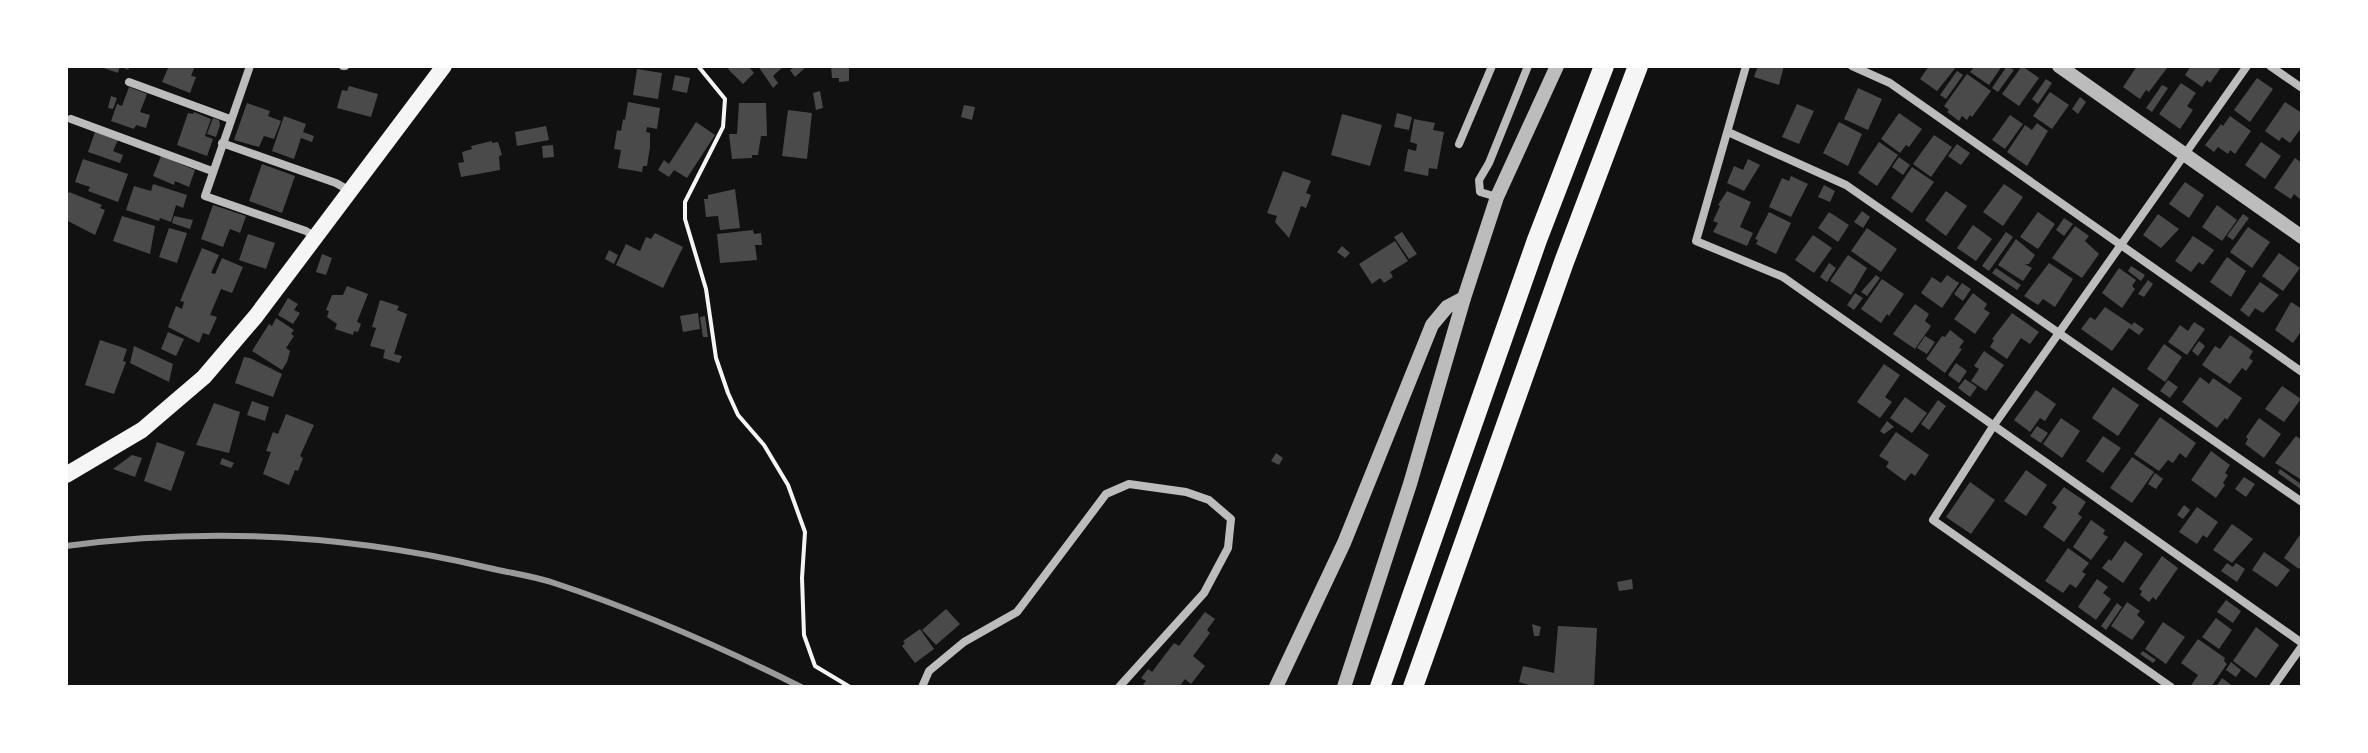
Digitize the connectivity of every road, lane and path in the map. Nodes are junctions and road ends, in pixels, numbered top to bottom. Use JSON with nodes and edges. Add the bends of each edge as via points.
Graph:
{"nodes":[{"id":1,"x":250,"y":66,"type":"edge"},
{"id":2,"x":444,"y":66,"type":"edge"},
{"id":3,"x":698,"y":66,"type":"edge"},
{"id":4,"x":1492,"y":66,"type":"edge"},
{"id":5,"x":1528,"y":66,"type":"edge"},
{"id":6,"x":1557,"y":66,"type":"edge"},
{"id":7,"x":1604,"y":66,"type":"edge"},
{"id":8,"x":1638,"y":66,"type":"edge"},
{"id":9,"x":1746,"y":66,"type":"edge"},
{"id":10,"x":1852,"y":66,"type":"edge"},
{"id":11,"x":2059,"y":66,"type":"edge"},
{"id":12,"x":2247,"y":66,"type":"edge"},
{"id":13,"x":2270,"y":66,"type":"edge"},
{"id":14,"x":129,"y":82,"type":"dead end"},
{"id":15,"x":2302,"y":88,"type":"edge"},
{"id":16,"x":71,"y":119,"type":"dead end"},
{"id":17,"x":230,"y":119,"type":"junction"},
{"id":18,"x":1728,"y":132,"type":"junction"},
{"id":19,"x":222,"y":143,"type":"junction"},
{"id":20,"x":1459,"y":144,"type":"dead end"},
{"id":21,"x":2185,"y":154,"type":"junction"},
{"id":22,"x":212,"y":171,"type":"junction"},
{"id":23,"x":350,"y":191,"type":"junction"},
{"id":24,"x":1497,"y":197,"type":"junction"},
{"id":25,"x":315,"y":237,"type":"junction"},
{"id":26,"x":2302,"y":237,"type":"edge"},
{"id":27,"x":2121,"y":246,"type":"junction"},
{"id":28,"x":1464,"y":298,"type":"junction"},
{"id":29,"x":2060,"y":334,"type":"junction"},
{"id":30,"x":2302,"y":372,"type":"edge"},
{"id":31,"x":1994,"y":425,"type":"junction"},
{"id":32,"x":66,"y":475,"type":"edge"},
{"id":33,"x":2302,"y":502,"type":"edge"},
{"id":34,"x":2302,"y":645,"type":"edge"},
{"id":35,"x":850,"y":687,"type":"edge"},
{"id":36,"x":922,"y":687,"type":"edge"},
{"id":37,"x":1119,"y":687,"type":"edge"},
{"id":38,"x":1276,"y":687,"type":"edge"},
{"id":39,"x":1344,"y":687,"type":"edge"},
{"id":40,"x":1380,"y":687,"type":"edge"},
{"id":41,"x":1413,"y":687,"type":"edge"},
{"id":42,"x":2171,"y":687,"type":"edge"},
{"id":43,"x":2273,"y":687,"type":"edge"}],
"edges":[{"from":1,"to":17,"type":"street"},
{"from":2,"to":23,"type":"main road"},
{"from":3,"to":35,"type":"path","via":[[725,99],[723,127],[685,202],[716,358],[738,415],[788,485],[805,532],[804,635],[815,666]]},
{"from":4,"to":20,"type":"street"},
{"from":5,"to":24,"type":"street","via":[[1479,180],[1480,192]]},
{"from":6,"to":24,"type":"street"},
{"from":7,"to":40,"type":"highway"},
{"from":8,"to":41,"type":"highway"},
{"from":9,"to":18,"type":"street"},
{"from":10,"to":27,"type":"street","via":[[1890,83]]},
{"from":11,"to":21,"type":"street"},
{"from":12,"to":21,"type":"street"},
{"from":13,"to":15,"type":"street"},
{"from":14,"to":17,"type":"street"},
{"from":16,"to":22,"type":"street"},
{"from":17,"to":19,"type":"street"},
{"from":18,"to":29,"type":"street","via":[[1846,185]]},
{"from":18,"to":31,"type":"street","via":[[1696,241],[1783,277]]},
{"from":19,"to":22,"type":"street"},
{"from":19,"to":23,"type":"street"},
{"from":21,"to":26,"type":"street"},
{"from":21,"to":27,"type":"street"},
{"from":22,"to":25,"type":"street","via":[[205,196]]},
{"from":23,"to":25,"type":"main road"},
{"from":24,"to":28,"type":"street"},
{"from":25,"to":32,"type":"main road","via":[[204,377],[142,430]]},
{"from":27,"to":29,"type":"street"},
{"from":27,"to":30,"type":"street"},
{"from":28,"to":38,"type":"street","via":[[1447,307],[1432,325],[1344,543]]},
{"from":28,"to":39,"type":"street"},
{"from":29,"to":31,"type":"street"},
{"from":29,"to":33,"type":"street"},
{"from":31,"to":34,"type":"street"},
{"from":31,"to":42,"type":"street","via":[[1933,520]]},
{"from":34,"to":43,"type":"street"},
{"from":36,"to":37,"type":"street","via":[[929,671],[964,642],[1017,612],[1106,494],[1129,484],[1209,500],[1231,519],[1228,548],[1204,593]]}]}
